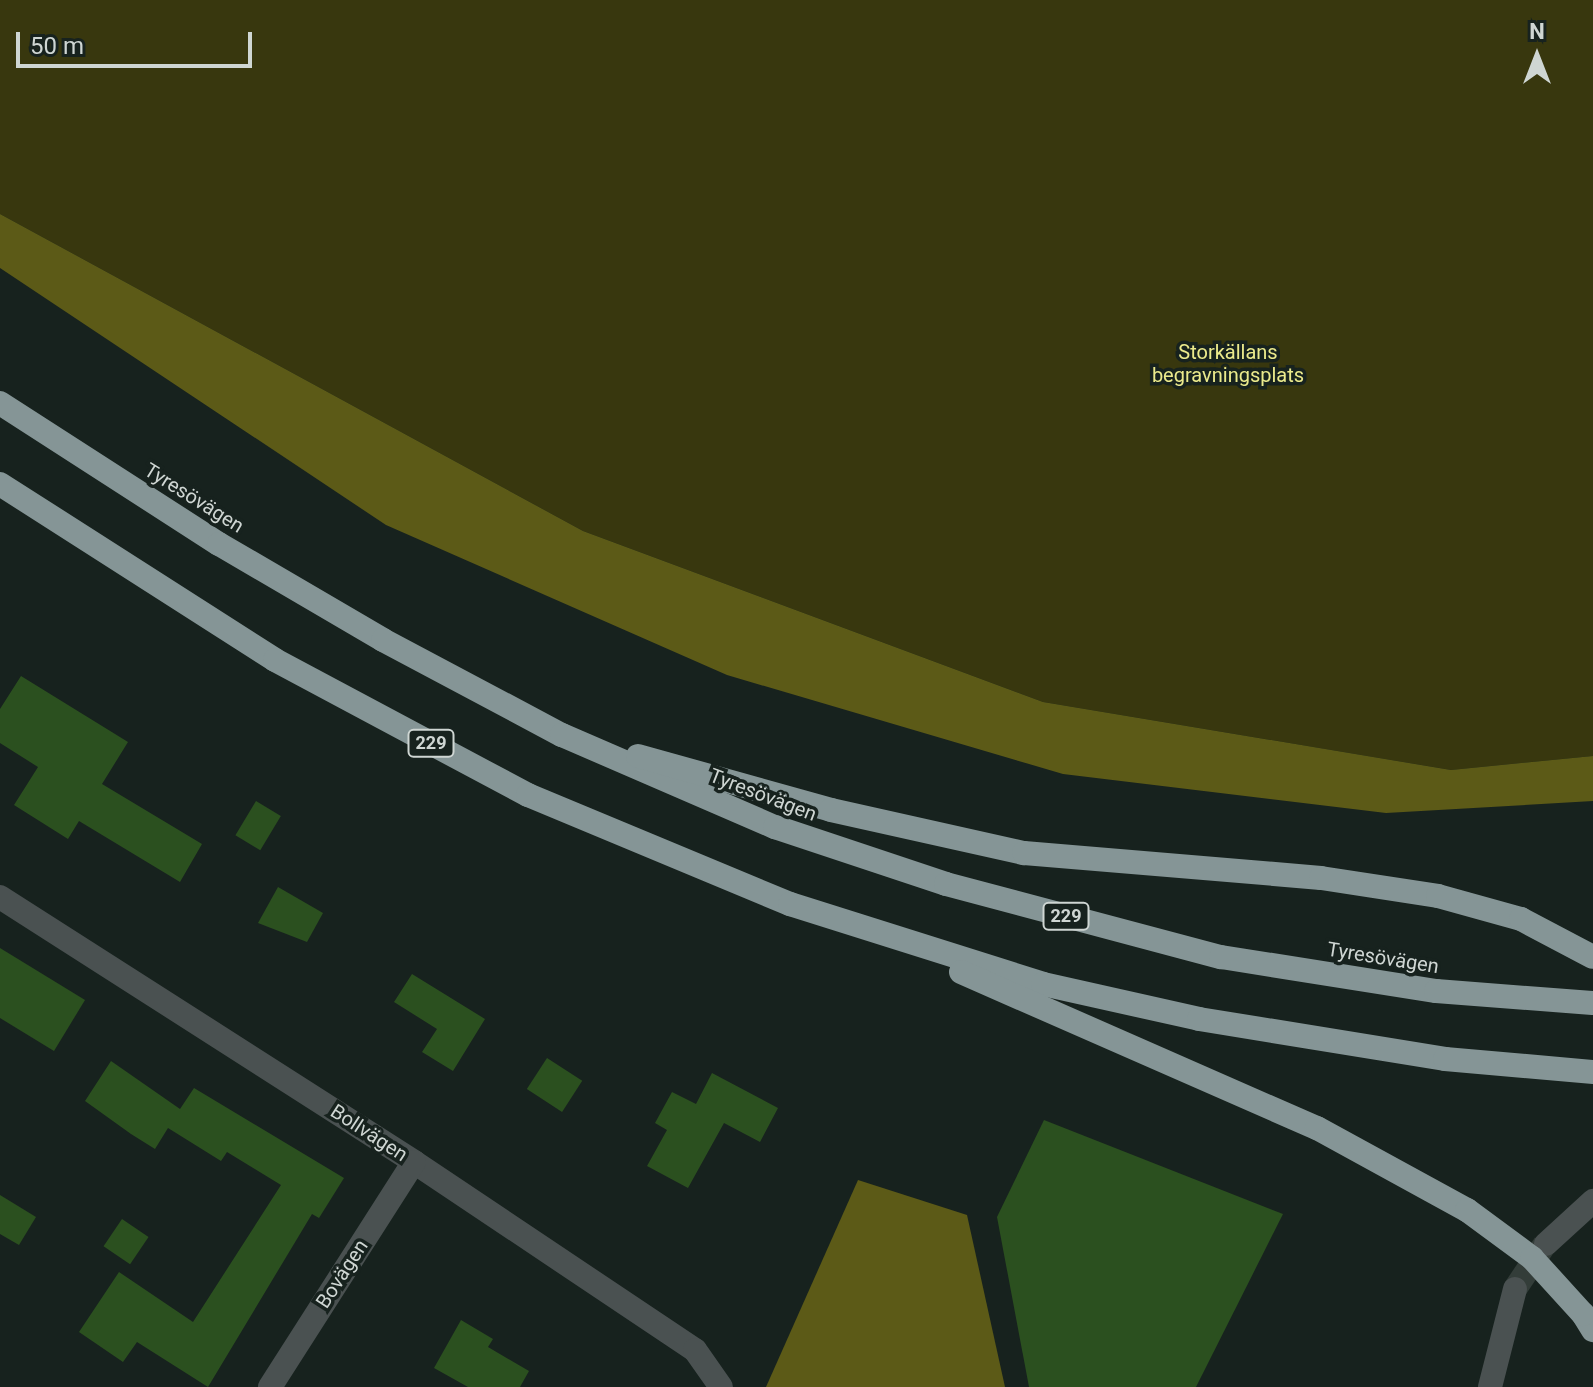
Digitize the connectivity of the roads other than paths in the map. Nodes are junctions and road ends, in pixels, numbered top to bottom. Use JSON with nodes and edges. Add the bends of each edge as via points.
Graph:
{"nodes":[{"id":1,"x":0,"y":403,"type":"edge"},
{"id":2,"x":0,"y":484,"type":"edge"},
{"id":3,"x":562,"y":735,"type":"junction"},
{"id":4,"x":0,"y":897,"type":"edge"},
{"id":5,"x":894,"y":940,"type":"junction"},
{"id":6,"x":1593,"y":957,"type":"edge"},
{"id":7,"x":1593,"y":1003,"type":"edge"},
{"id":8,"x":1593,"y":1072,"type":"edge"},
{"id":9,"x":414,"y":1162,"type":"junction"},
{"id":10,"x":1593,"y":1201,"type":"edge"},
{"id":11,"x":1546,"y":1244,"type":"tunnel mouth"},
{"id":12,"x":1515,"y":1289,"type":"tunnel mouth"},
{"id":13,"x":1588,"y":1322,"type":"edge"},
{"id":14,"x":270,"y":1387,"type":"edge"},
{"id":15,"x":721,"y":1387,"type":"edge"},
{"id":16,"x":1490,"y":1387,"type":"edge"}],
"edges":[{"from":1,"to":3,"type":"highway","name":"Tyresövägen","number":"229","via":[[246,560]]},
{"from":2,"to":5,"type":"highway","number":"229","via":[[275,660],[528,795],[686,863]]},
{"from":3,"to":6,"type":"highway","via":[[831,810],[1024,853],[1383,886],[1482,907],[1540,927]]},
{"from":3,"to":7,"type":"highway","name":"Tyresövägen","number":"229","via":[[818,841],[946,884],[1221,957],[1436,991]]},
{"from":4,"to":9,"type":"street","name":"Bollvägen"},
{"from":5,"to":8,"type":"highway","number":"229","via":[[1043,984],[1297,1038]]},
{"from":5,"to":13,"type":"highway","bridge":true,"via":[[1044,1012],[1317,1128],[1467,1210],[1532,1258]]},
{"from":9,"to":14,"type":"street","name":"Bovägen"},
{"from":9,"to":15,"type":"street","name":"Bollvägen","via":[[695,1350]]},
{"from":10,"to":11,"type":"street"},
{"from":12,"to":16,"type":"street"}]}
